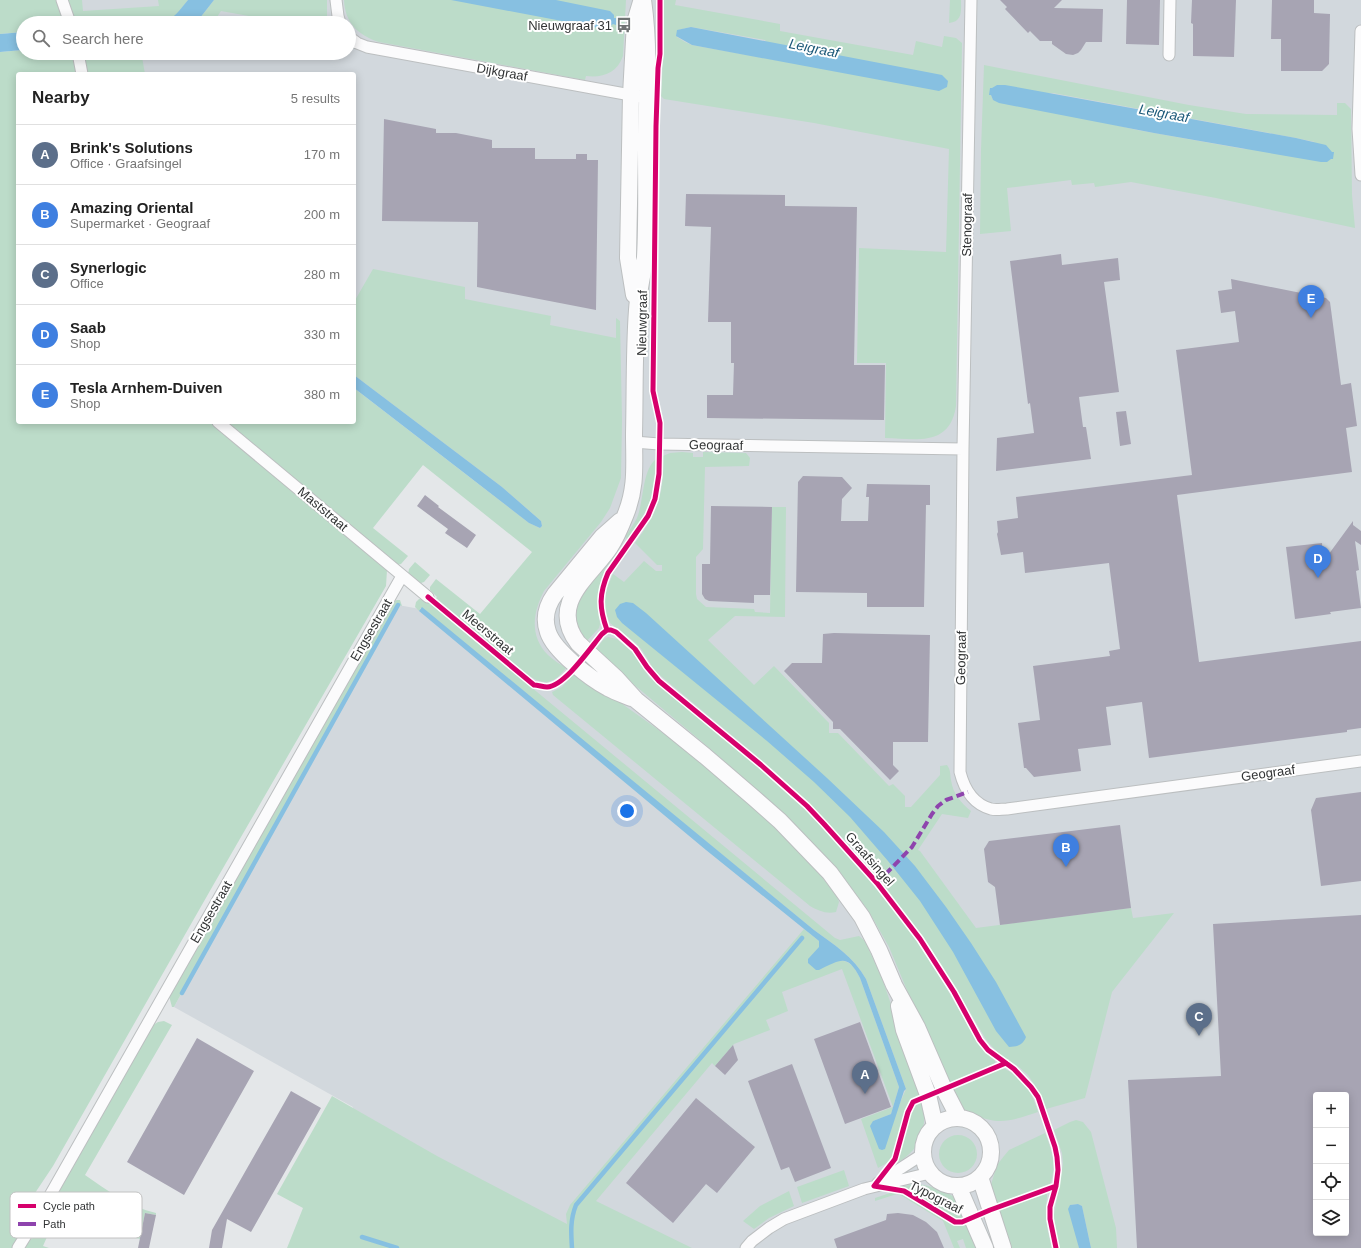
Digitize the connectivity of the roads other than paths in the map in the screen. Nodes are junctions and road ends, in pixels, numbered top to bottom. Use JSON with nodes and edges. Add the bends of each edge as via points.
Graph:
{"nodes":[{"id":1,"x":62,"y":0,"type":"edge"},
{"id":2,"x":336,"y":0,"type":"edge"},
{"id":3,"x":642,"y":0,"type":"edge"},
{"id":4,"x":971,"y":0,"type":"edge"},
{"id":5,"x":1170,"y":0,"type":"edge"},
{"id":6,"x":68,"y":16,"type":"edge"},
{"id":7,"x":338,"y":16,"type":"edge"},
{"id":8,"x":1361,"y":31,"type":"edge"},
{"id":9,"x":356,"y":43,"type":"edge"},
{"id":10,"x":1169,"y":55,"type":"dead end"},
{"id":11,"x":79,"y":60,"type":"edge"},
{"id":12,"x":82,"y":72,"type":"edge"},
{"id":13,"x":639,"y":96,"type":"junction"},
{"id":14,"x":1361,"y":175,"type":"edge"},
{"id":15,"x":220,"y":424,"type":"edge"},
{"id":16,"x":634,"y":442,"type":"junction"},
{"id":17,"x":964,"y":449,"type":"junction"},
{"id":18,"x":624,"y":517,"type":"junction"},
{"id":19,"x":402,"y":576,"type":"junction"},
{"id":20,"x":428,"y":597,"type":"dead end"},
{"id":21,"x":636,"y":700,"type":"junction"},
{"id":22,"x":1361,"y":761,"type":"edge"},
{"id":23,"x":894,"y":985,"type":"junction"},
{"id":24,"x":959,"y":1118,"type":"junction"},
{"id":25,"x":935,"y":1126,"type":"junction"},
{"id":26,"x":923,"y":1154,"type":"junction"},
{"id":27,"x":930,"y":1173,"type":"junction"},
{"id":28,"x":980,"y":1177,"type":"junction"},
{"id":29,"x":874,"y":1186,"type":"junction"},
{"id":30,"x":958,"y":1186,"type":"junction"},
{"id":31,"x":52,"y":1192,"type":"edge"},
{"id":32,"x":24,"y":1238,"type":"edge"},
{"id":33,"x":18,"y":1248,"type":"edge"},
{"id":34,"x":746,"y":1248,"type":"edge"},
{"id":35,"x":985,"y":1248,"type":"edge"},
{"id":36,"x":1003,"y":1248,"type":"edge"}],
"edges":[{"from":1,"to":6,"type":"street"},
{"from":2,"to":7,"type":"street"},
{"from":3,"to":13,"type":"street","name":"Nieuwgraaf","via":[[646,22]]},
{"from":4,"to":17,"type":"street","name":"Stenograaf"},
{"from":5,"to":10,"type":"street"},
{"from":8,"to":14,"type":"street","via":[[1358,129]]},
{"from":9,"to":13,"type":"street","name":"Dijkgraaf"},
{"from":11,"to":12,"type":"street"},
{"from":13,"to":16,"type":"street","name":"Nieuwgraaf","via":[[645,258],[637,309]]},
{"from":15,"to":19,"type":"street","name":"Maststraat"},
{"from":16,"to":17,"type":"street","name":"Geograaf"},
{"from":16,"to":18,"type":"street","name":"Nieuwgraaf","via":[[635,476],[630,503]]},
{"from":17,"to":22,"type":"street","name":"Geograaf","via":[[960,772],[968,792],[975,800],[992,809],[1007,809]]},
{"from":18,"to":21,"type":"street","name":"Nieuwgraaf","via":[[611,546],[570,599],[567,618],[573,637]]},
{"from":18,"to":21,"type":"street","name":"Nieuwgraaf","via":[[602,537],[550,601],[546,621],[548,632],[559,650],[576,665],[608,688]]},
{"from":19,"to":20,"type":"street","name":"Maststraat"},
{"from":19,"to":31,"type":"street","name":"Engsestraat"},
{"from":21,"to":23,"type":"street","via":[[706,756],[780,821],[830,873],[862,917],[880,950]]},
{"from":23,"to":24,"type":"street","via":[[917,1027]]},
{"from":23,"to":25,"type":"street","via":[[904,1030],[928,1095]]},
{"from":24,"to":25,"type":"street","via":[[946,1120]]},
{"from":24,"to":28,"type":"street","via":[[970,1120],[979,1126],[990,1142],[990,1160]]},
{"from":25,"to":26,"type":"street","via":[[926,1139]]},
{"from":26,"to":27,"type":"street"},
{"from":26,"to":29,"type":"street","name":"Typograaf"},
{"from":27,"to":29,"type":"street","name":"Typograaf"},
{"from":27,"to":30,"type":"street","via":[[943,1183]]},
{"from":28,"to":30,"type":"street","via":[[974,1182]]},
{"from":28,"to":36,"type":"street"},
{"from":29,"to":34,"type":"street","name":"Typograaf","via":[[784,1219]]},
{"from":30,"to":35,"type":"street"},
{"from":32,"to":33,"type":"street","name":"Engsestraat"}]}
